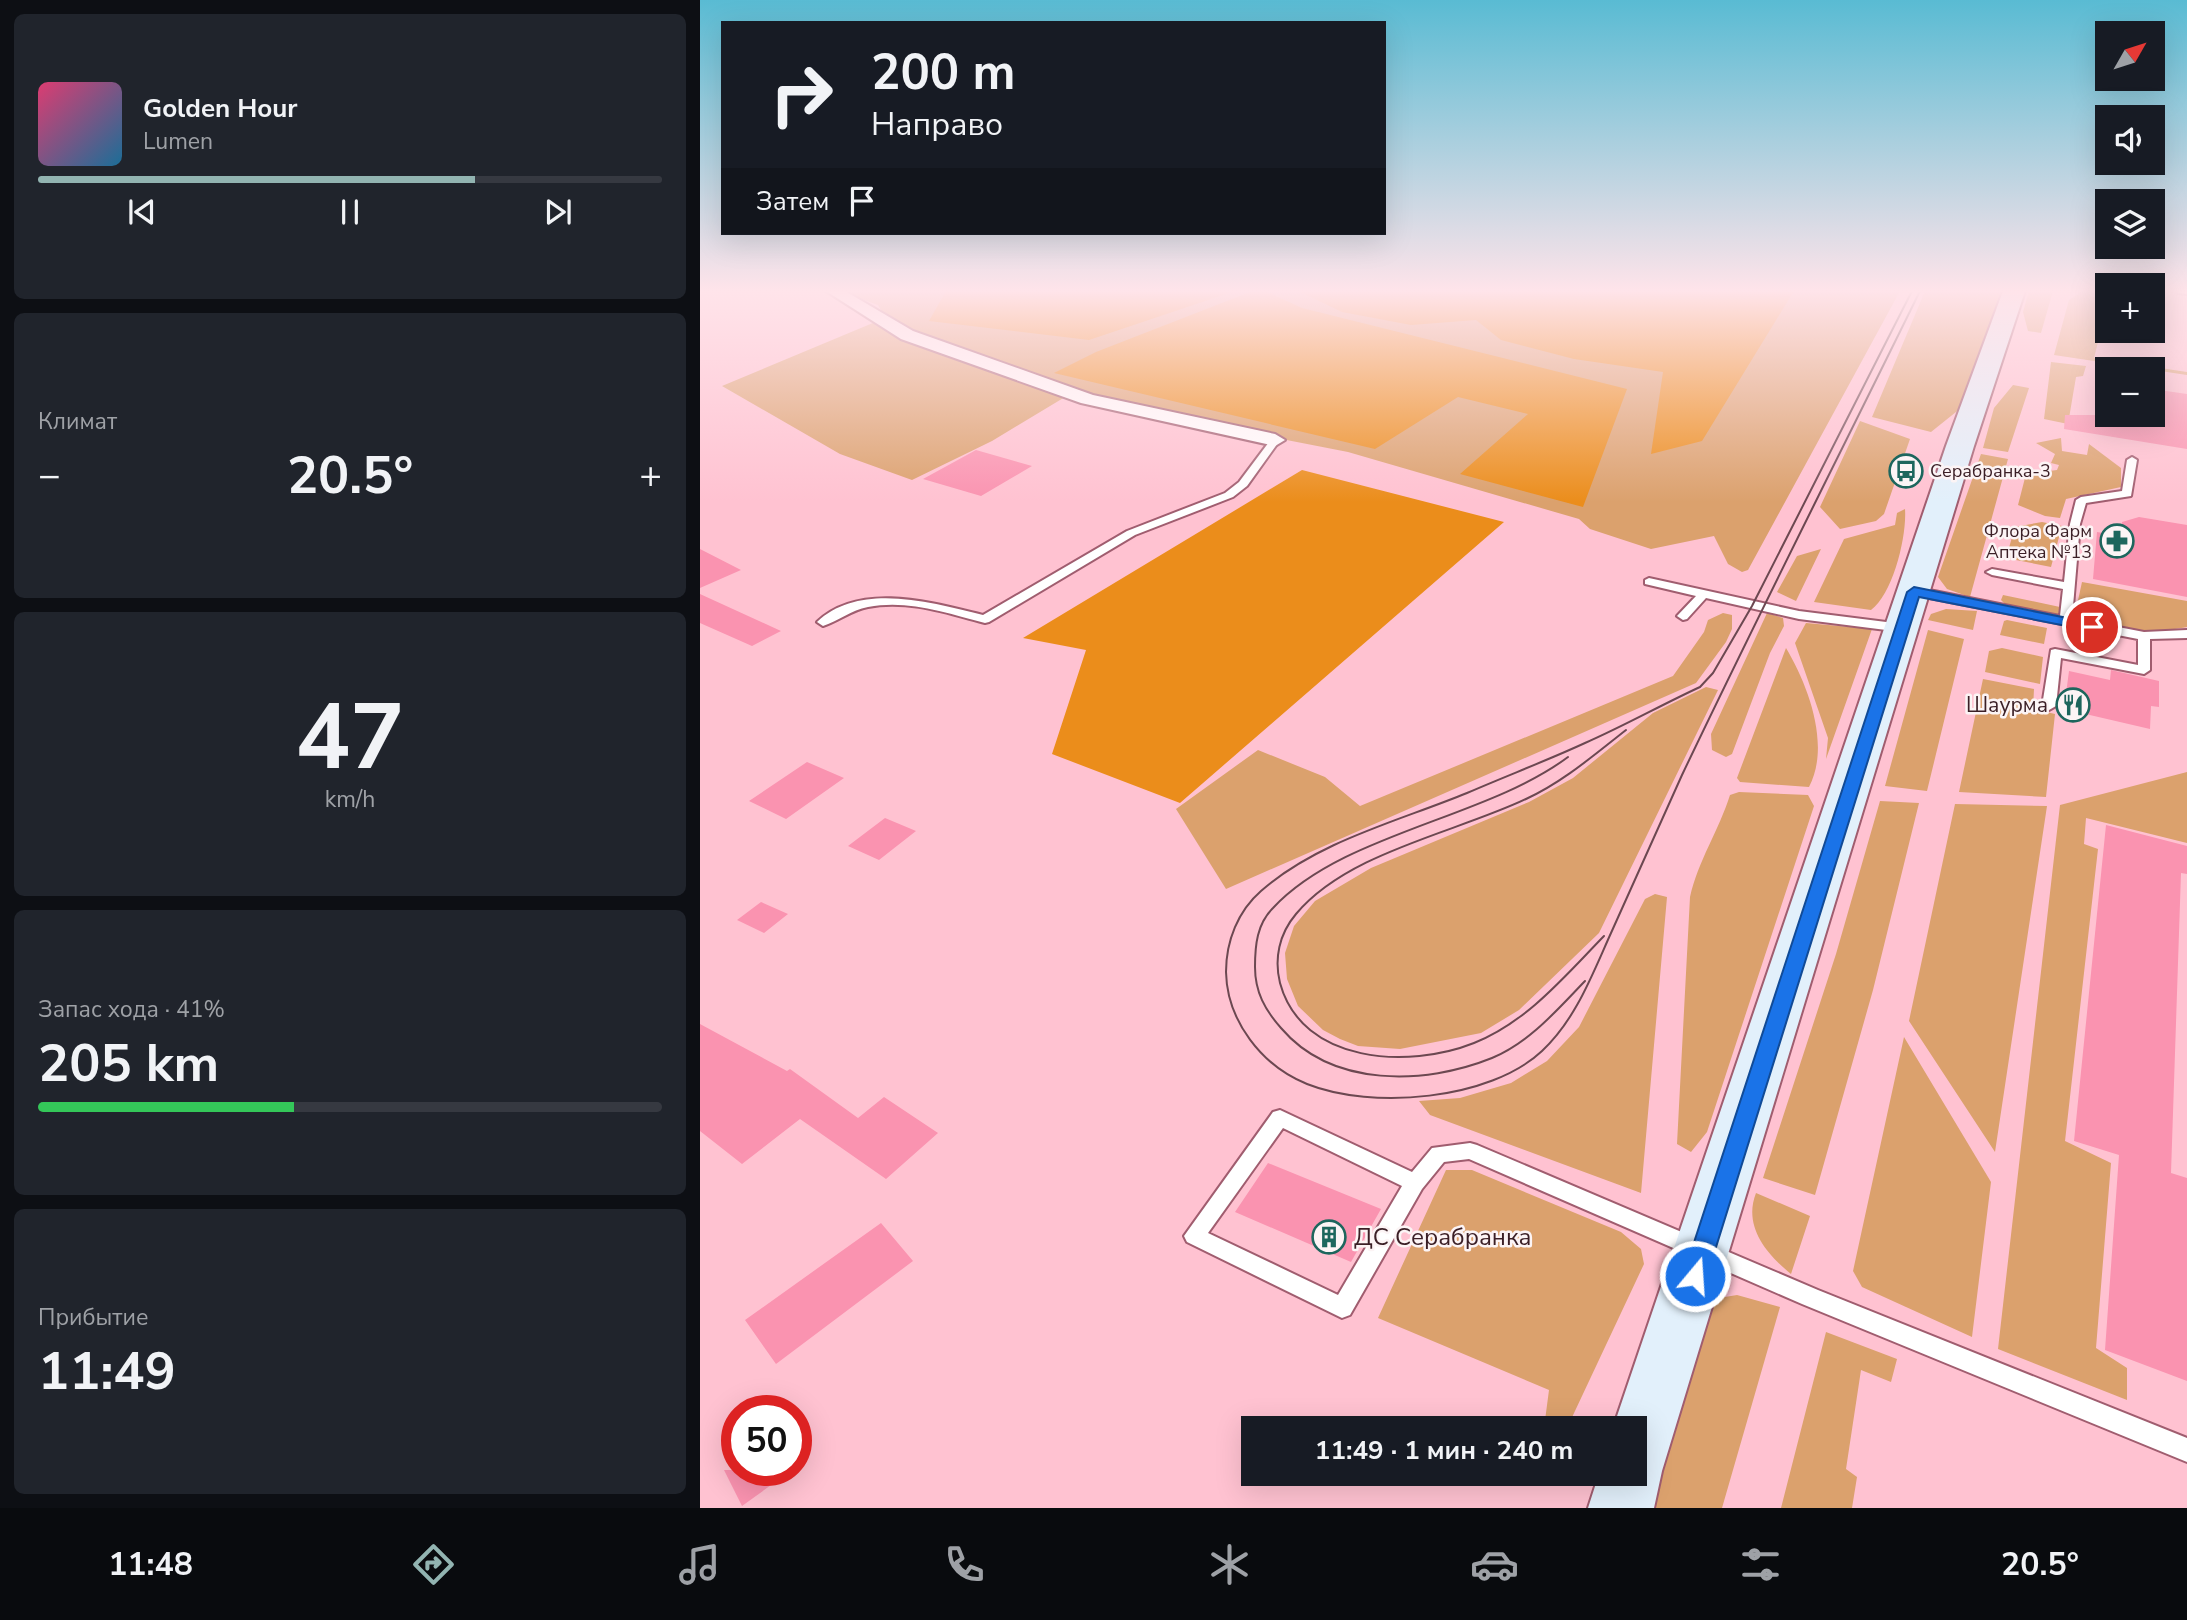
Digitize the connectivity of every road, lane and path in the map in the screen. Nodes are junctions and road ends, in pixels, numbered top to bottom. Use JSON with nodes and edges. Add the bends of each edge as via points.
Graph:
{"nodes":[{"id":1,"x":982,"y":361,"type":"edge"},
{"id":2,"x":1991,"y":361,"type":"edge"},
{"id":3,"x":1275,"y":440,"type":"joint"},
{"id":4,"x":2132,"y":460,"type":"dead end"},
{"id":5,"x":1992,"y":572,"type":"dead end"},
{"id":6,"x":1649,"y":582,"type":"dead end"},
{"id":7,"x":2069,"y":587,"type":"junction"},
{"id":8,"x":1702,"y":596,"type":"junction"},
{"id":9,"x":1908,"y":610,"type":"junction"},
{"id":10,"x":1683,"y":616,"type":"dead end"},
{"id":11,"x":823,"y":622,"type":"dead end"},
{"id":12,"x":2066,"y":622,"type":"junction"},
{"id":13,"x":2187,"y":634,"type":"edge"},
{"id":14,"x":2144,"y":636,"type":"junction"},
{"id":15,"x":2049,"y":706,"type":"dead end"},
{"id":16,"x":1415,"y":1183,"type":"junction"},
{"id":17,"x":1703,"y":1251,"type":"junction"},
{"id":18,"x":1647,"y":1421,"type":"edge"},
{"id":19,"x":2187,"y":1450,"type":"edge"},
{"id":20,"x":1627,"y":1486,"type":"edge"},
{"id":21,"x":1621,"y":1508,"type":"edge"}],
"edges":[{"from":1,"to":3,"type":"street","via":[[1088,399]]},
{"from":2,"to":9,"type":"main road"},
{"from":3,"to":11,"type":"lane","via":[[1243,484],[1229,495],[1131,533],[985,620],[881,599],[847,607]]},
{"from":4,"to":7,"type":"lane","via":[[2127,494],[2081,500]]},
{"from":5,"to":7,"type":"lane"},
{"from":6,"to":8,"type":"lane"},
{"from":7,"to":12,"type":"lane"},
{"from":8,"to":9,"type":"lane","via":[[1799,615]]},
{"from":8,"to":10,"type":"lane"},
{"from":9,"to":12,"type":"lane"},
{"from":9,"to":17,"type":"main road"},
{"from":12,"to":14,"type":"lane"},
{"from":13,"to":14,"type":"lane"},
{"from":14,"to":15,"type":"lane","via":[[2144,670],[2055,653]]},
{"from":16,"to":16,"type":"lane","via":[[1342,1308],[1194,1236],[1280,1118]]},
{"from":16,"to":17,"type":"lane","via":[[1439,1154],[1470,1151]]},
{"from":17,"to":18,"type":"main road"},
{"from":17,"to":19,"type":"lane"},
{"from":20,"to":21,"type":"main road"}]}
